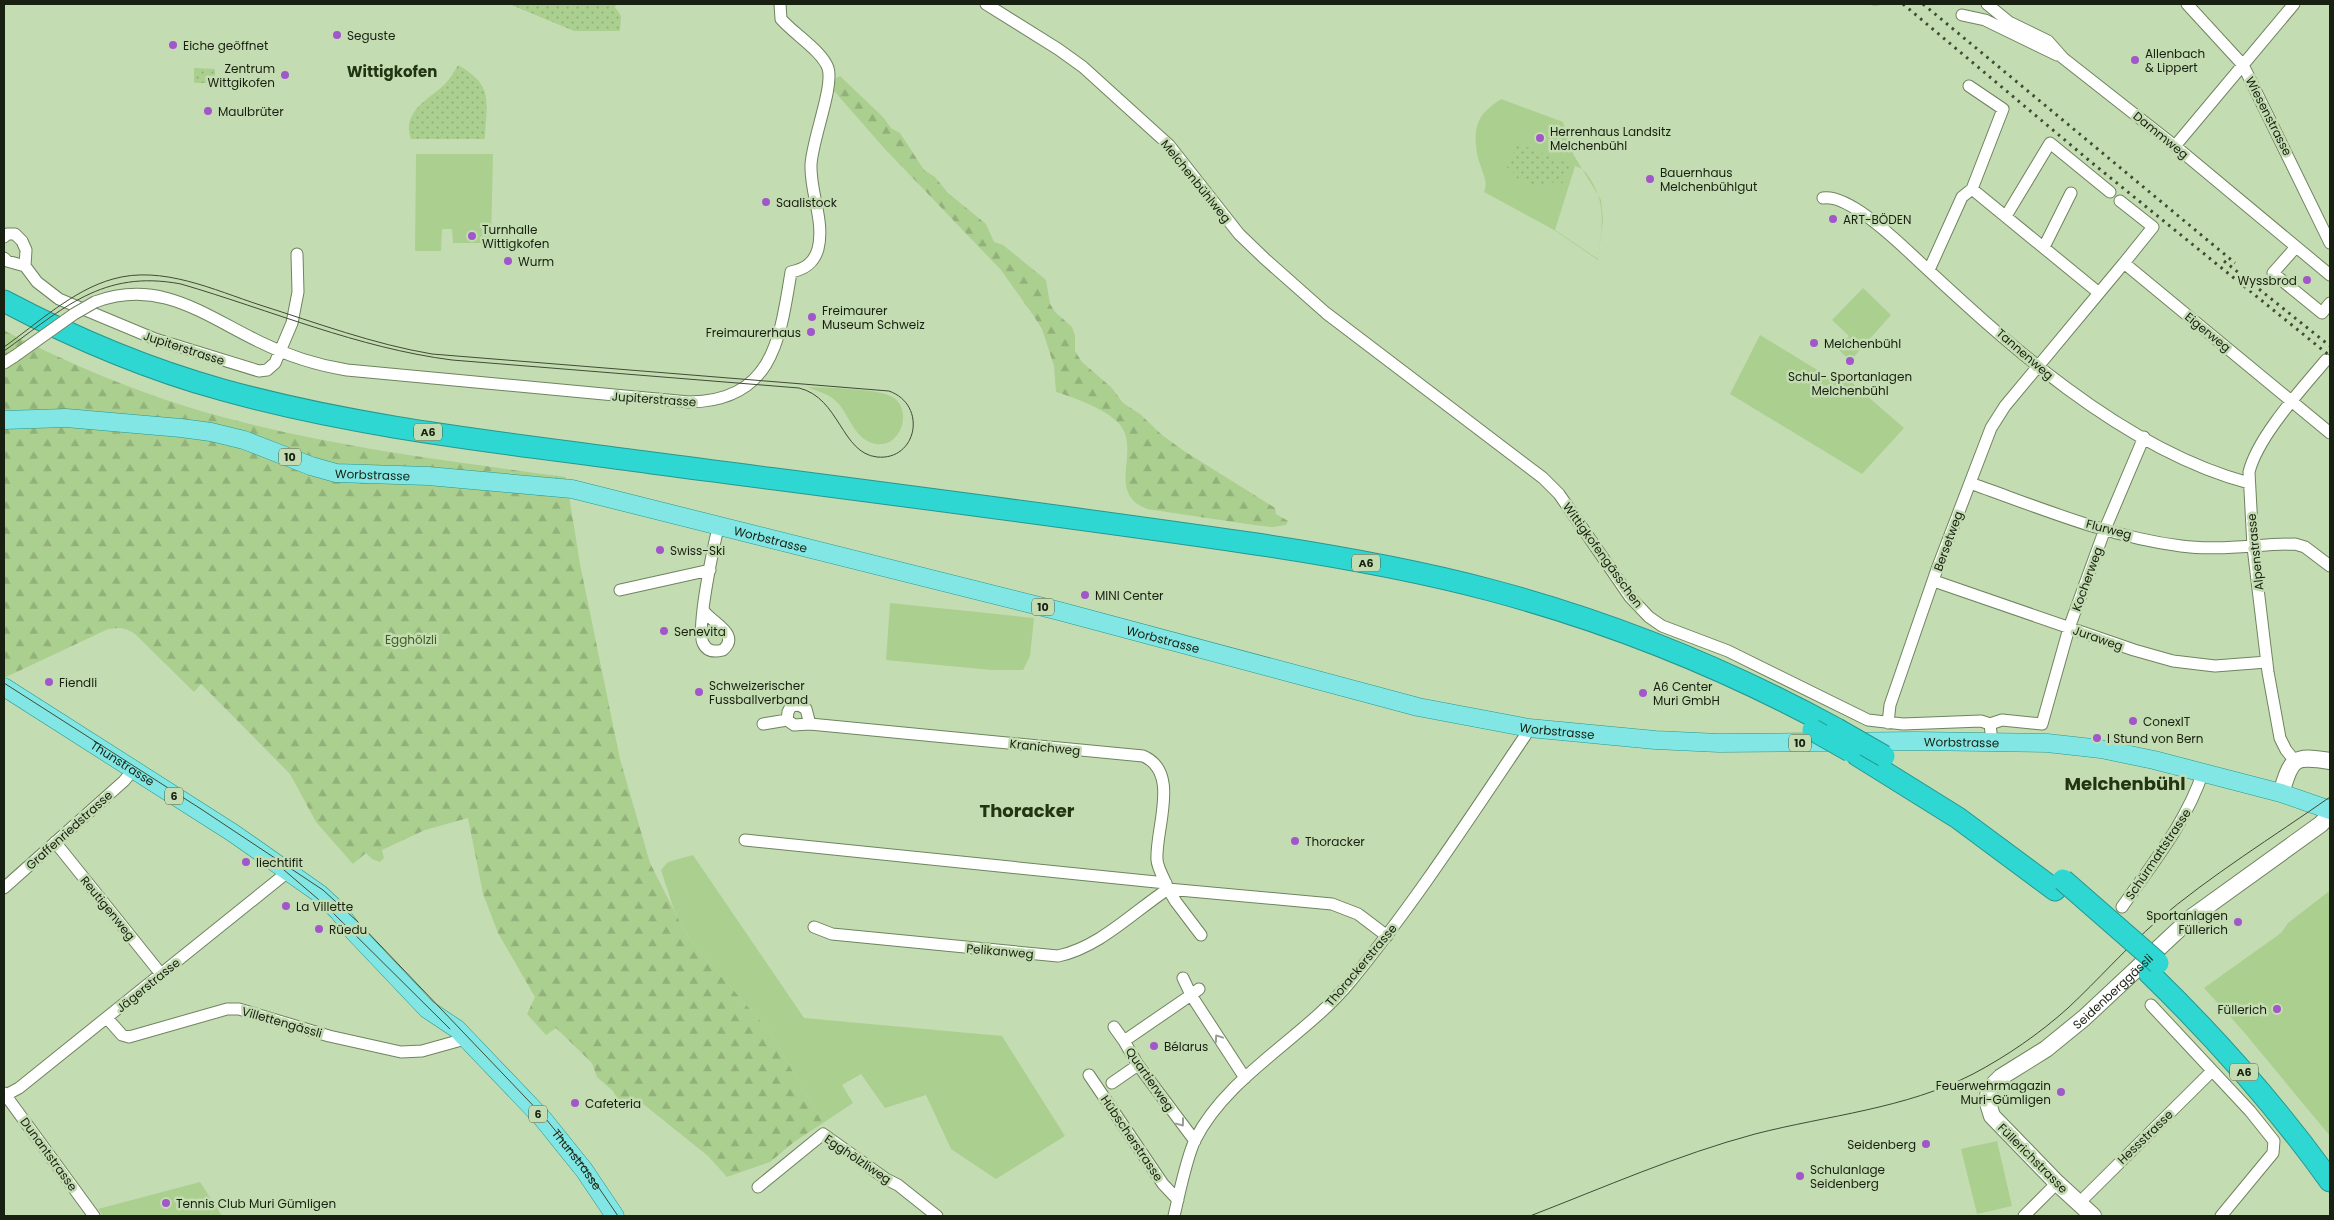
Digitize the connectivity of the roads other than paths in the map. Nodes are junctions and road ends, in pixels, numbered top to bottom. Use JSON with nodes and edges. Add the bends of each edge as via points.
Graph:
{"nodes":[{"id":1,"x":780,"y":4,"type":"edge"},
{"id":2,"x":986,"y":4,"type":"edge"},
{"id":3,"x":1987,"y":4,"type":"edge"},
{"id":4,"x":2188,"y":4,"type":"edge"},
{"id":5,"x":2294,"y":4,"type":"edge"},
{"id":6,"x":1962,"y":15,"type":"dead end"},
{"id":7,"x":2063,"y":58,"type":"junction"},
{"id":8,"x":2243,"y":65,"type":"junction"},
{"id":9,"x":1969,"y":86,"type":"dead end"},
{"id":10,"x":2175,"y":146,"type":"junction"},
{"id":11,"x":1972,"y":189,"type":"junction"},
{"id":12,"x":2110,"y":192,"type":"dead end"},
{"id":13,"x":2071,"y":193,"type":"dead end"},
{"id":14,"x":1822,"y":198,"type":"dead end"},
{"id":15,"x":2120,"y":200,"type":"dead end"},
{"id":16,"x":2006,"y":216,"type":"junction"},
{"id":17,"x":4,"y":237,"type":"edge"},
{"id":18,"x":2330,"y":243,"type":"edge"},
{"id":19,"x":2044,"y":247,"type":"junction"},
{"id":20,"x":2296,"y":247,"type":"junction"},
{"id":21,"x":297,"y":254,"type":"dead end"},
{"id":22,"x":4,"y":258,"type":"edge"},
{"id":23,"x":2124,"y":263,"type":"junction"},
{"id":24,"x":25,"y":266,"type":"junction"},
{"id":25,"x":1928,"y":270,"type":"junction"},
{"id":26,"x":2330,"y":275,"type":"edge"},
{"id":27,"x":2099,"y":293,"type":"junction"},
{"id":28,"x":4,"y":301,"type":"edge"},
{"id":29,"x":2330,"y":303,"type":"edge"},
{"id":30,"x":4,"y":316,"type":"edge"},
{"id":31,"x":1351,"y":332,"type":"joint"},
{"id":32,"x":281,"y":352,"type":"junction"},
{"id":33,"x":4,"y":363,"type":"edge"},
{"id":34,"x":2038,"y":366,"type":"junction"},
{"id":35,"x":2326,"y":366,"type":"edge"},
{"id":36,"x":2293,"y":400,"type":"junction"},
{"id":37,"x":4,"y":420,"type":"edge"},
{"id":38,"x":2330,"y":433,"type":"edge"},
{"id":39,"x":2144,"y":437,"type":"junction"},
{"id":40,"x":2248,"y":482,"type":"junction"},
{"id":41,"x":1970,"y":483,"type":"junction"},
{"id":42,"x":720,"y":524,"type":"junction"},
{"id":43,"x":2105,"y":530,"type":"junction"},
{"id":44,"x":2253,"y":547,"type":"junction"},
{"id":45,"x":2330,"y":566,"type":"edge"},
{"id":46,"x":710,"y":570,"type":"junction"},
{"id":47,"x":1934,"y":581,"type":"junction"},
{"id":48,"x":620,"y":590,"type":"dead end"},
{"id":49,"x":704,"y":610,"type":"dead end"},
{"id":50,"x":2069,"y":628,"type":"junction"},
{"id":51,"x":2266,"y":662,"type":"junction"},
{"id":52,"x":4,"y":688,"type":"edge"},
{"id":53,"x":787,"y":720,"type":"junction"},
{"id":54,"x":1888,"y":723,"type":"junction"},
{"id":55,"x":763,"y":724,"type":"dead end"},
{"id":56,"x":810,"y":724,"type":"junction"},
{"id":57,"x":1529,"y":728,"type":"junction"},
{"id":58,"x":1991,"y":733,"type":"junction"},
{"id":59,"x":2330,"y":761,"type":"edge"},
{"id":60,"x":2295,"y":762,"type":"junction"},
{"id":61,"x":133,"y":770,"type":"junction"},
{"id":62,"x":2203,"y":772,"type":"junction"},
{"id":63,"x":2281,"y":794,"type":"junction"},
{"id":64,"x":2330,"y":810,"type":"edge"},
{"id":65,"x":2330,"y":814,"type":"edge"},
{"id":66,"x":744,"y":840,"type":"dead end"},
{"id":67,"x":55,"y":842,"type":"junction"},
{"id":68,"x":289,"y":871,"type":"junction"},
{"id":69,"x":2059,"y":885,"type":"junction"},
{"id":70,"x":1167,"y":886,"type":"junction"},
{"id":71,"x":4,"y":888,"type":"edge"},
{"id":72,"x":2122,"y":907,"type":"dead end"},
{"id":73,"x":814,"y":927,"type":"dead end"},
{"id":74,"x":1201,"y":935,"type":"dead end"},
{"id":75,"x":1387,"y":936,"type":"junction"},
{"id":76,"x":2153,"y":968,"type":"junction"},
{"id":77,"x":161,"y":974,"type":"junction"},
{"id":78,"x":1183,"y":978,"type":"dead end"},
{"id":79,"x":1195,"y":992,"type":"junction"},
{"id":80,"x":2150,"y":1005,"type":"dead end"},
{"id":81,"x":107,"y":1018,"type":"junction"},
{"id":82,"x":1114,"y":1027,"type":"dead end"},
{"id":83,"x":465,"y":1039,"type":"junction"},
{"id":84,"x":1124,"y":1041,"type":"junction"},
{"id":85,"x":1138,"y":1065,"type":"junction"},
{"id":86,"x":2212,"y":1071,"type":"junction"},
{"id":87,"x":1089,"y":1075,"type":"dead end"},
{"id":88,"x":1245,"y":1078,"type":"junction"},
{"id":89,"x":1112,"y":1083,"type":"dead end"},
{"id":90,"x":1988,"y":1092,"type":"joint"},
{"id":91,"x":4,"y":1094,"type":"edge"},
{"id":92,"x":1194,"y":1141,"type":"junction"},
{"id":93,"x":2330,"y":1158,"type":"edge"},
{"id":94,"x":2330,"y":1181,"type":"edge"},
{"id":95,"x":2057,"y":1183,"type":"junction"},
{"id":96,"x":758,"y":1187,"type":"dead end"},
{"id":97,"x":1178,"y":1200,"type":"junction"},
{"id":98,"x":2078,"y":1204,"type":"junction"},
{"id":99,"x":94,"y":1216,"type":"edge"},
{"id":100,"x":615,"y":1216,"type":"edge"},
{"id":101,"x":937,"y":1216,"type":"edge"},
{"id":102,"x":1174,"y":1216,"type":"edge"},
{"id":103,"x":2024,"y":1216,"type":"edge"},
{"id":104,"x":2093,"y":1216,"type":"edge"},
{"id":105,"x":2221,"y":1216,"type":"edge"}],
"edges":[{"from":1,"to":32,"type":"street","name":"Jupiterstrasse","via":[[781,19],[821,56],[830,80],[813,142],[811,167],[819,238],[810,264],[791,272],[783,319],[771,357],[757,377],[741,390],[713,401],[676,402],[347,370],[314,364]]},
{"from":2,"to":31,"type":"street","name":"Melchenbühlweg","via":[[1083,67],[1169,145],[1239,234]]},
{"from":3,"to":7,"type":"street","name":"Dammweg","via":[[2009,22],[2048,41]]},
{"from":4,"to":8,"type":"street","name":"Wiesenstrasse"},
{"from":5,"to":8,"type":"street"},
{"from":6,"to":7,"type":"street","via":[[1985,20]]},
{"from":7,"to":10,"type":"street","name":"Dammweg"},
{"from":8,"to":10,"type":"street"},
{"from":8,"to":18,"type":"street","name":"Wiesenstrasse"},
{"from":9,"to":11,"type":"street","via":[[2003,109]]},
{"from":10,"to":20,"type":"street","name":"Dammweg"},
{"from":11,"to":16,"type":"street"},
{"from":11,"to":25,"type":"street","via":[[1962,197]]},
{"from":12,"to":16,"type":"street","via":[[2050,143]]},
{"from":13,"to":19,"type":"street"},
{"from":14,"to":25,"type":"street","name":"Tannenweg","via":[[1832,197],[1878,223]]},
{"from":15,"to":23,"type":"street","via":[[2153,227]]},
{"from":16,"to":19,"type":"street"},
{"from":17,"to":24,"type":"street","via":[[15,234],[22,241],[26,250]]},
{"from":19,"to":27,"type":"street"},
{"from":20,"to":26,"type":"street","name":"Dammweg"},
{"from":20,"to":29,"type":"street","via":[[2273,273],[2322,313]]},
{"from":21,"to":32,"type":"street","name":"Jupiterstrasse","via":[[296,307]]},
{"from":22,"to":24,"type":"street","name":"Jupiterstrasse"},
{"from":23,"to":27,"type":"street"},
{"from":23,"to":36,"type":"street","name":"Eigerweg"},
{"from":24,"to":32,"type":"street","name":"Jupiterstrasse","via":[[37,282],[59,299],[155,339],[259,371],[271,368]]},
{"from":25,"to":34,"type":"street","name":"Tannenweg"},
{"from":27,"to":34,"type":"street","name":"Bersetweg"},
{"from":28,"to":69,"type":"highway","number":"A6","bridge":true,"via":[[91,343],[167,373],[325,414],[470,438],[1240,541],[1455,581],[1543,605],[1650,642],[1750,685],[1837,729],[1987,823]]},
{"from":30,"to":69,"type":"highway","number":"A6","bridge":true,"via":[[86,355],[163,385],[242,409],[331,429],[478,452],[1210,550],[1326,568],[1434,590],[1531,615],[1625,646],[1721,685],[1814,730]]},
{"from":31,"to":54,"type":"street","name":"Wittigkofengässchen","via":[[1559,494],[1648,618],[1728,650],[1868,720]]},
{"from":32,"to":33,"type":"street","name":"Jupiterstrasse","bridge":true,"via":[[170,298],[137,293],[95,302]]},
{"from":34,"to":39,"type":"street","name":"Tannenweg","via":[[2074,394]]},
{"from":34,"to":41,"type":"street","name":"Bersetweg","via":[[1997,416]]},
{"from":35,"to":36,"type":"street","name":"Alpenstrasse"},
{"from":36,"to":38,"type":"street","name":"Eigerweg"},
{"from":36,"to":40,"type":"street","name":"Alpenstrasse","via":[[2256,452]]},
{"from":37,"to":42,"type":"main road","name":"Worbstrasse","number":"10","via":[[41,417],[83,419],[211,432],[244,440],[336,473],[428,476],[562,487]]},
{"from":39,"to":40,"type":"street","name":"Tannenweg","via":[[2214,472]]},
{"from":39,"to":43,"type":"street","name":"Kocherweg"},
{"from":40,"to":44,"type":"street","name":"Alpenstrasse"},
{"from":41,"to":43,"type":"street","name":"Flurweg"},
{"from":41,"to":47,"type":"street","name":"Bersetweg"},
{"from":42,"to":46,"type":"street"},
{"from":42,"to":57,"type":"main road","name":"Worbstrasse","number":"10","via":[[1408,704]]},
{"from":43,"to":44,"type":"street","name":"Flurweg","via":[[2182,546]]},
{"from":43,"to":50,"type":"street","name":"Kocherweg"},
{"from":44,"to":45,"type":"street","name":"Flurweg","via":[[2300,545]]},
{"from":44,"to":51,"type":"street","name":"Alpenstrasse"},
{"from":46,"to":48,"type":"street"},
{"from":46,"to":49,"type":"street"},
{"from":47,"to":50,"type":"street","name":"Juraweg"},
{"from":47,"to":54,"type":"street","name":"Bersetweg","via":[[1890,706]]},
{"from":50,"to":51,"type":"street","name":"Juraweg","via":[[2173,661],[2215,666]]},
{"from":50,"to":58,"type":"street","name":"Kocherweg","via":[[2042,724],[2002,720]]},
{"from":51,"to":60,"type":"street","name":"Alpenstrasse","via":[[2280,738]]},
{"from":52,"to":61,"type":"main road","name":"Thunstrasse","number":"6"},
{"from":53,"to":55,"type":"street"},
{"from":53,"to":56,"type":"street","name":"Kranichweg","via":[[794,725]]},
{"from":53,"to":56,"type":"street","via":[[792,706],[798,705],[806,709]]},
{"from":54,"to":58,"type":"street","via":[[1981,721]]},
{"from":56,"to":70,"type":"street","name":"Kranichweg","via":[[1137,755],[1148,759],[1158,766],[1164,779],[1157,861]]},
{"from":57,"to":58,"type":"main road","name":"Worbstrasse","number":"10","via":[[1712,743]]},
{"from":57,"to":75,"type":"street","name":"Thorackerstrasse","via":[[1448,852]]},
{"from":58,"to":62,"type":"main road","name":"Worbstrasse","number":"10","via":[[2101,749]]},
{"from":59,"to":60,"type":"street","via":[[2304,757]]},
{"from":60,"to":63,"type":"street"},
{"from":61,"to":67,"type":"street","name":"Graffenriedstrasse"},
{"from":61,"to":68,"type":"main road","name":"Thunstrasse","number":"6"},
{"from":62,"to":63,"type":"main road","name":"Worbstrasse","number":"10"},
{"from":62,"to":72,"type":"street","name":"Schürmattstrasse","via":[[2177,829]]},
{"from":63,"to":64,"type":"main road","name":"Worbstrasse","number":"10"},
{"from":65,"to":90,"type":"street","name":"Seidenberggässli","via":[[2321,824],[2192,917],[2084,1018],[2001,1077]]},
{"from":66,"to":70,"type":"street"},
{"from":67,"to":71,"type":"street","name":"Graffenriedstrasse"},
{"from":67,"to":77,"type":"street","name":"Reutigenweg"},
{"from":68,"to":77,"type":"street","name":"Jägerstrasse"},
{"from":68,"to":83,"type":"main road","name":"Thunstrasse","number":"6","via":[[339,912],[427,1009]]},
{"from":69,"to":76,"type":"highway","number":"A6"},
{"from":70,"to":73,"type":"street","name":"Pelikanweg","via":[[1095,941],[1076,952],[1058,956],[832,934]]},
{"from":70,"to":74,"type":"street","name":"Kranichweg"},
{"from":70,"to":75,"type":"street","via":[[1332,904],[1358,914]]},
{"from":75,"to":88,"type":"street","name":"Thorackerstrasse","via":[[1332,1003]]},
{"from":76,"to":93,"type":"highway","number":"A6","via":[[2240,1047]]},
{"from":76,"to":94,"type":"highway","number":"A6","via":[[2251,1080]]},
{"from":77,"to":81,"type":"street","name":"Jägerstrasse"},
{"from":78,"to":79,"type":"street"},
{"from":79,"to":84,"type":"street","name":"Quartierweg"},
{"from":88,"to":79,"type":"street","one_way":true},
{"from":80,"to":86,"type":"street"},
{"from":81,"to":83,"type":"street","name":"Villettengässli","via":[[122,1035],[129,1037],[215,1011],[239,1009],[329,1036],[401,1052],[422,1051]]},
{"from":81,"to":91,"type":"street","name":"Jägerstrasse","via":[[18,1088]]},
{"from":82,"to":84,"type":"street"},
{"from":83,"to":100,"type":"main road","name":"Thunstrasse","number":"6","via":[[560,1139]]},
{"from":84,"to":85,"type":"street","name":"Quartierweg"},
{"from":85,"to":89,"type":"street"},
{"from":85,"to":92,"type":"street","name":"Quartierweg","one_way":true},
{"from":86,"to":98,"type":"street","name":"Hessstrasse"},
{"from":86,"to":105,"type":"street","via":[[2272,1136],[2275,1146],[2273,1153]]},
{"from":87,"to":97,"type":"street","name":"Hübscherstrasse","via":[[1163,1184]]},
{"from":88,"to":92,"type":"street","name":"Thorackerstrasse","via":[[1214,1109]]},
{"from":90,"to":95,"type":"street","name":"Füllerichstrasse","via":[[1987,1106],[1992,1116]]},
{"from":91,"to":99,"type":"street","name":"Dunantstrasse"},
{"from":92,"to":97,"type":"street","name":"Thorackerstrasse"},
{"from":95,"to":98,"type":"street","name":"Füllerichstrasse"},
{"from":95,"to":103,"type":"street"},
{"from":96,"to":101,"type":"street","name":"Egghölzliweg","via":[[823,1134]]},
{"from":97,"to":102,"type":"street","name":"Thorackerstrasse"},
{"from":98,"to":104,"type":"street","name":"Füllerichstrasse"}]}
